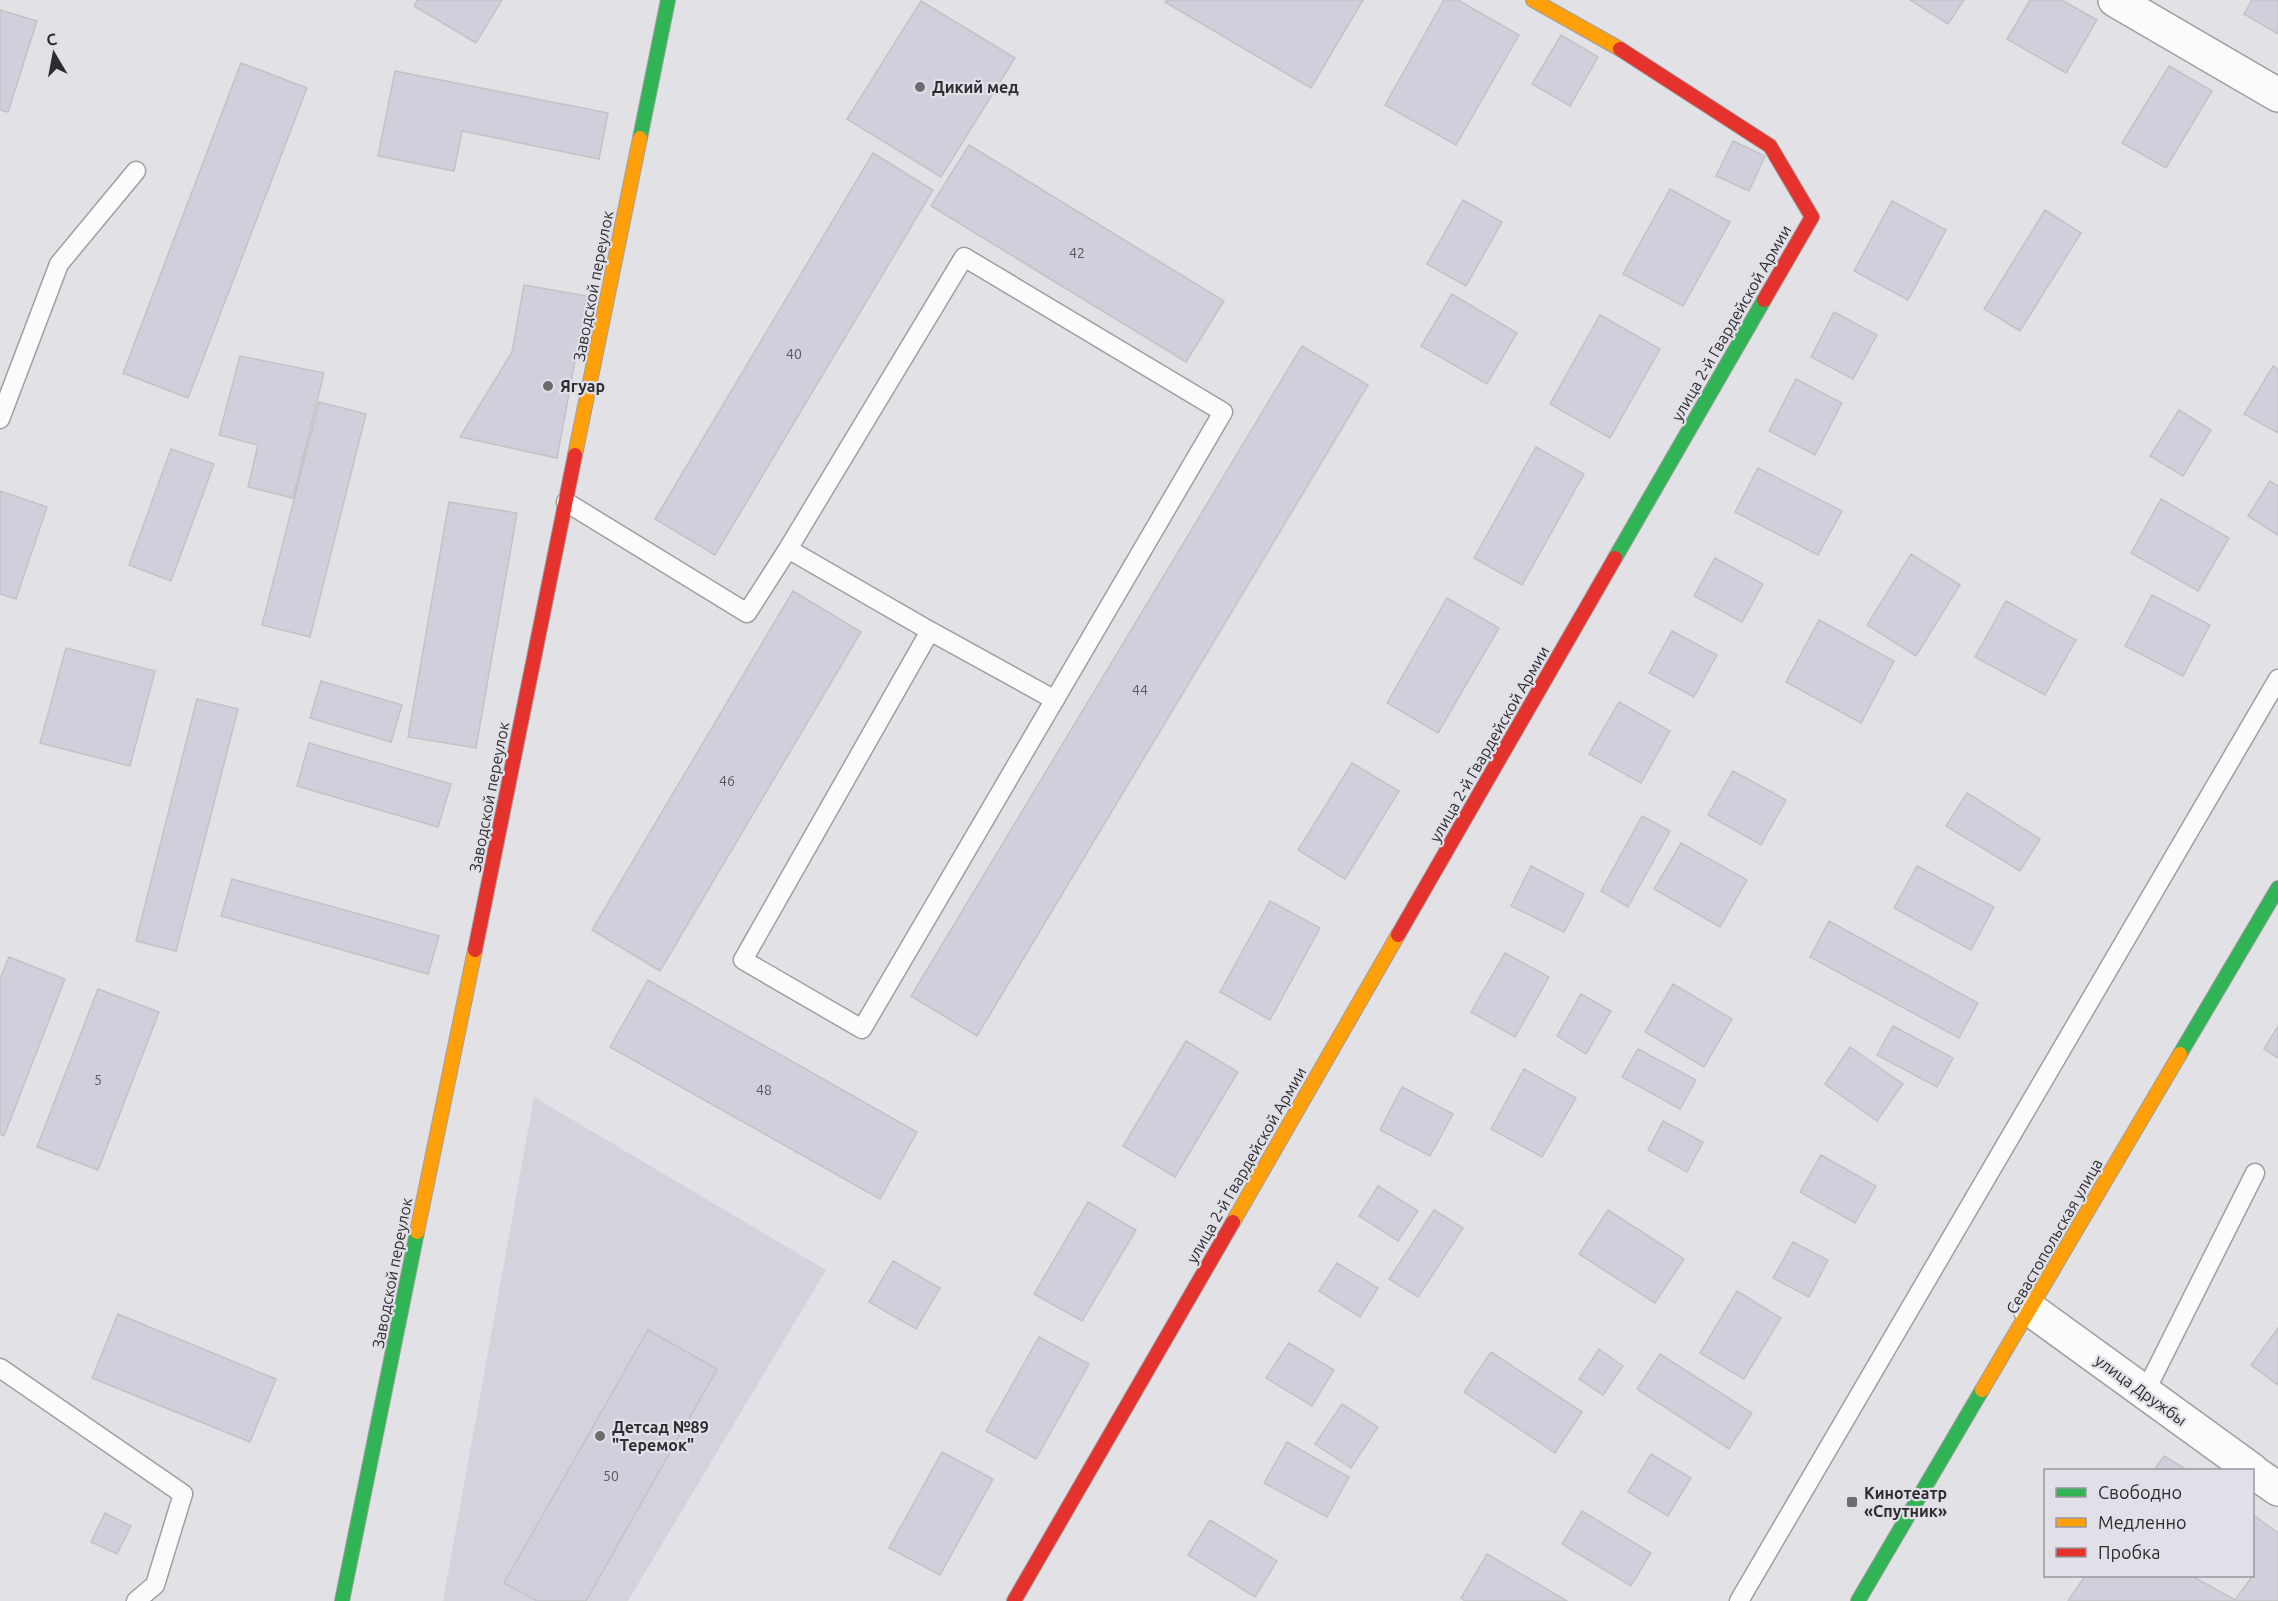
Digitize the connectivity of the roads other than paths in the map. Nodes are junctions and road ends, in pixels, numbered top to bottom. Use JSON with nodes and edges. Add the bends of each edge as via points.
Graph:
{"nodes":[{"id":1,"x":668,"y":0,"type":"edge"},
{"id":2,"x":1533,"y":0,"type":"edge"},
{"id":3,"x":2115,"y":0,"type":"edge"},
{"id":4,"x":2278,"y":95,"type":"edge"},
{"id":5,"x":136,"y":171,"type":"dead end"},
{"id":6,"x":0,"y":419,"type":"edge"},
{"id":7,"x":566,"y":502,"type":"junction"},
{"id":8,"x":788,"y":549,"type":"junction"},
{"id":9,"x":930,"y":631,"type":"junction"},
{"id":10,"x":2278,"y":679,"type":"edge"},
{"id":11,"x":1055,"y":700,"type":"junction"},
{"id":12,"x":2278,"y":888,"type":"edge"},
{"id":13,"x":2255,"y":1173,"type":"dead end"},
{"id":14,"x":2030,"y":1309,"type":"junction"},
{"id":15,"x":0,"y":1368,"type":"edge"},
{"id":16,"x":2145,"y":1392,"type":"junction"},
{"id":17,"x":2249,"y":1469,"type":"edge"},
{"id":18,"x":2254,"y":1472,"type":"edge"},
{"id":19,"x":2278,"y":1490,"type":"edge"},
{"id":20,"x":136,"y":1601,"type":"edge"},
{"id":21,"x":342,"y":1601,"type":"edge"},
{"id":22,"x":1014,"y":1601,"type":"edge"},
{"id":23,"x":1739,"y":1601,"type":"edge"},
{"id":24,"x":1858,"y":1601,"type":"edge"}],
"edges":[{"from":1,"to":7,"type":"street","name":"Заводской переулок"},
{"from":2,"to":22,"type":"street","name":"улица 2-й Гвардейской Армии","via":[[1644,63],[1770,146],[1812,217]]},
{"from":3,"to":4,"type":"street"},
{"from":5,"to":6,"type":"lane","via":[[59,264]]},
{"from":7,"to":8,"type":"lane","via":[[747,614]]},
{"from":7,"to":21,"type":"street","name":"Заводской переулок"},
{"from":8,"to":9,"type":"lane"},
{"from":8,"to":11,"type":"lane","via":[[964,256],[1223,412]]},
{"from":9,"to":11,"type":"lane"},
{"from":9,"to":11,"type":"lane","via":[[743,960],[862,1029]]},
{"from":10,"to":23,"type":"lane"},
{"from":12,"to":14,"type":"street","name":"Севастопольская улица"},
{"from":13,"to":16,"type":"lane"},
{"from":14,"to":16,"type":"street","name":"улица Дружбы"},
{"from":14,"to":24,"type":"street","name":"Севастопольская улица"},
{"from":15,"to":20,"type":"lane","via":[[183,1494],[155,1586]]},
{"from":16,"to":17,"type":"street","name":"улица Дружбы"},
{"from":18,"to":19,"type":"street","name":"улица Дружбы"}]}
